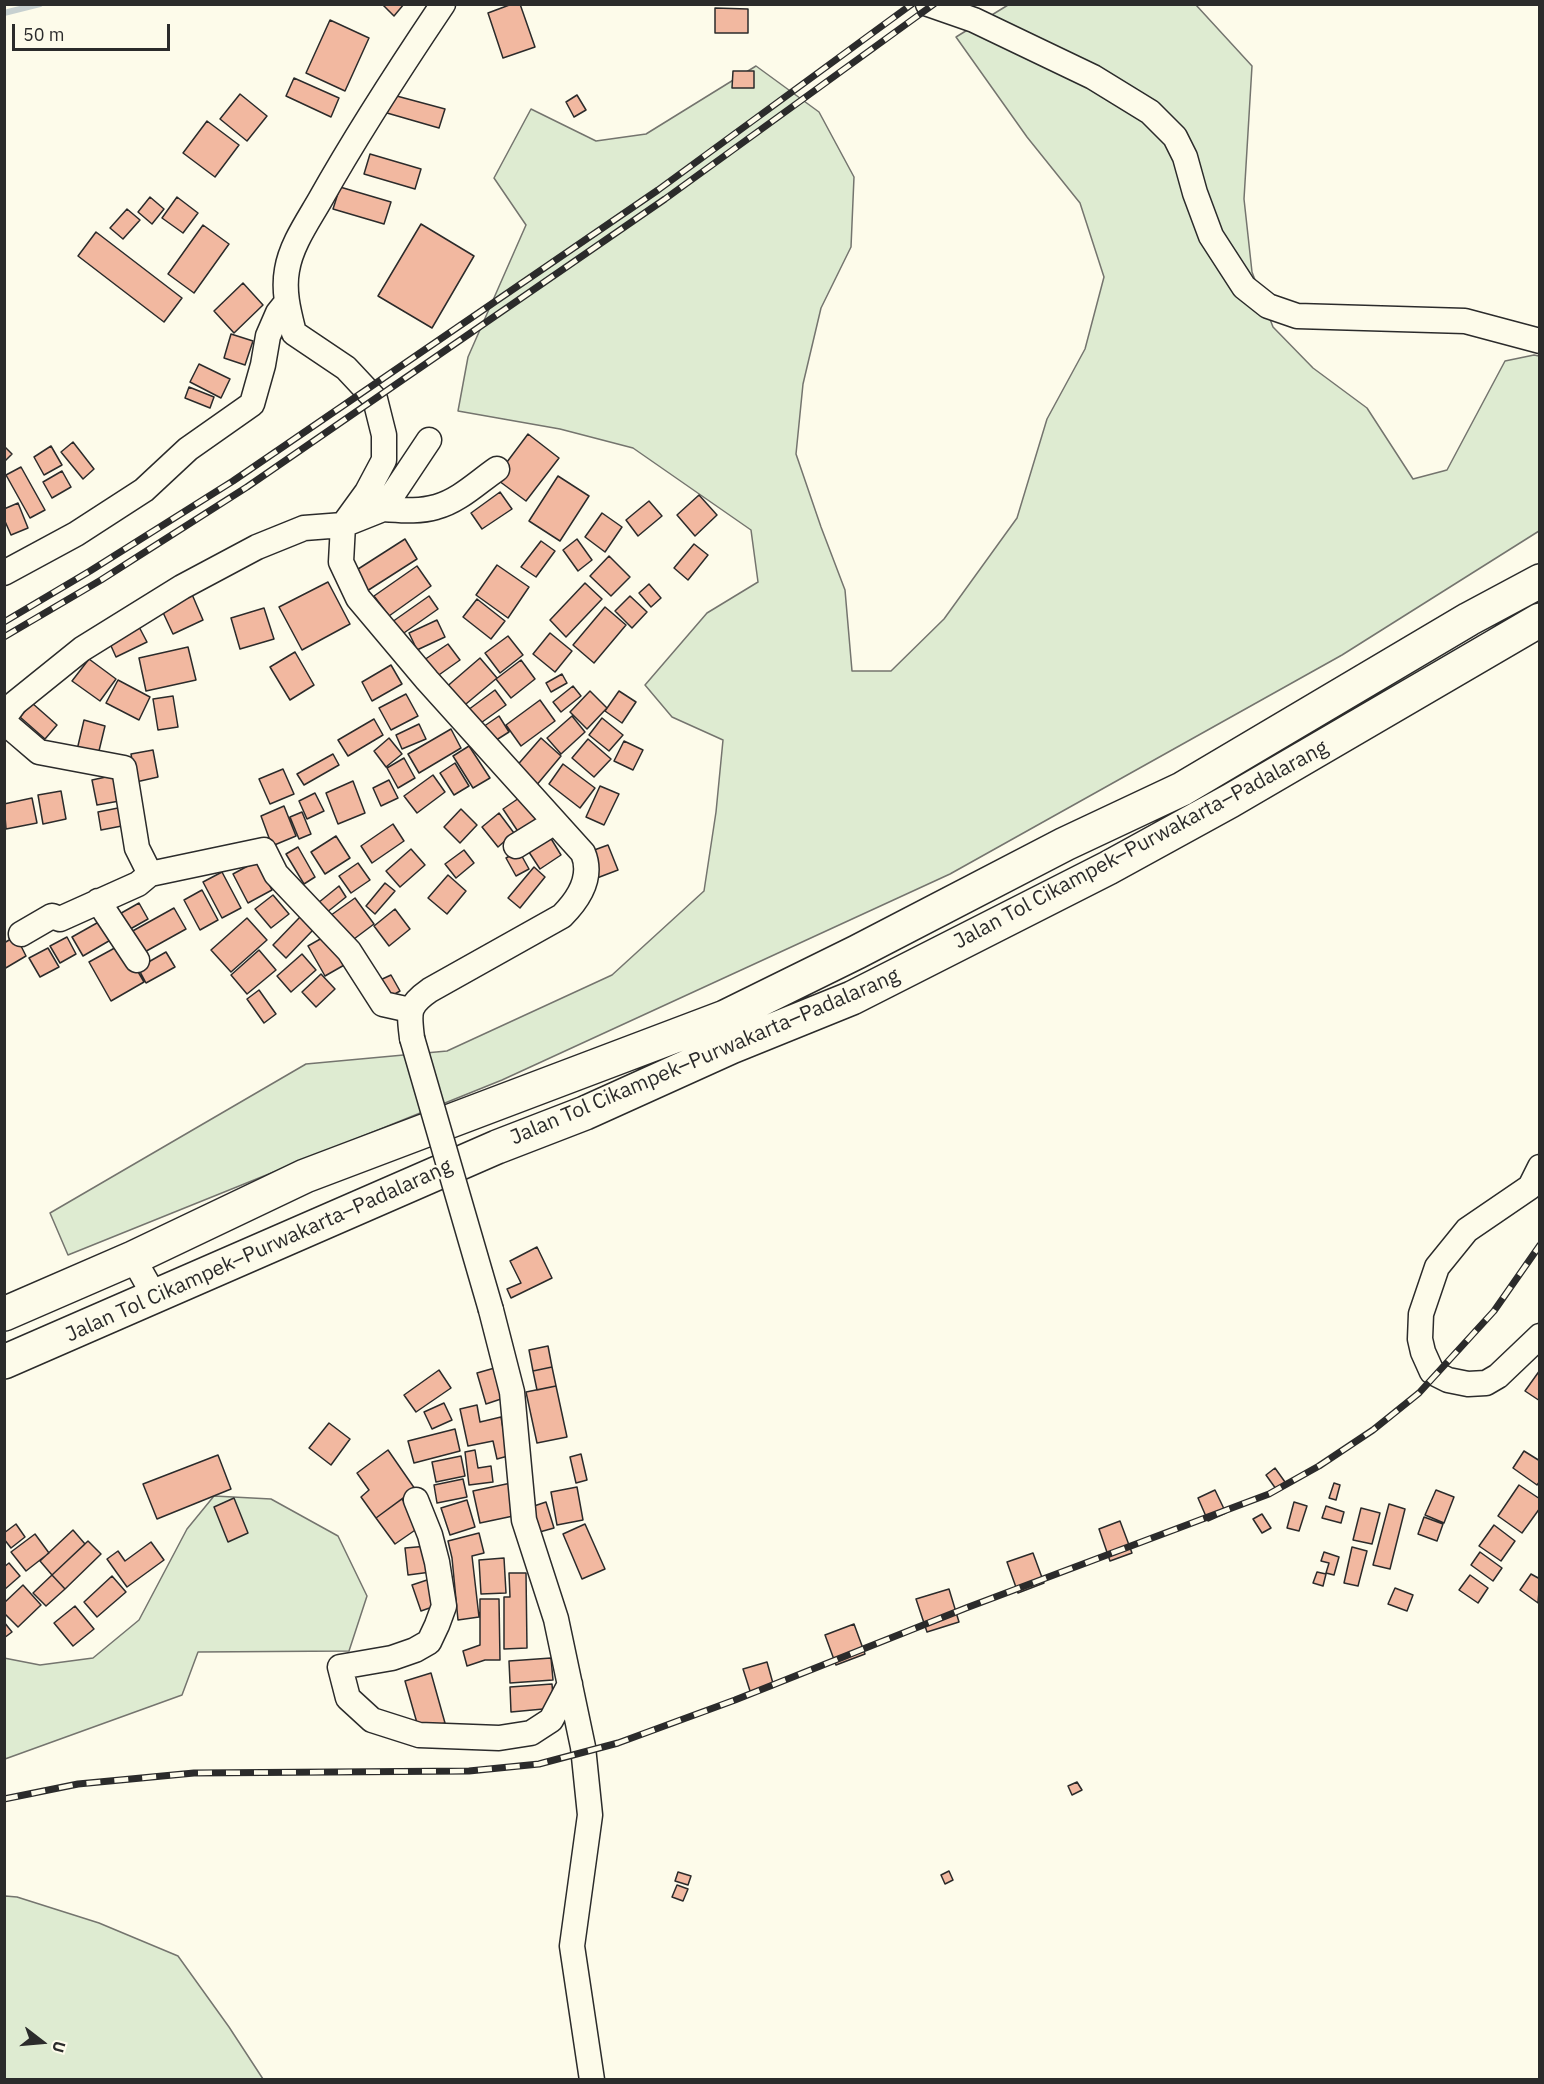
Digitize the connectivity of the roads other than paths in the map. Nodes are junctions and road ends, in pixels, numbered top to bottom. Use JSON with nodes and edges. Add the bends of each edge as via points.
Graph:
{"nodes":[{"id":1,"x":443,"y":4,"type":"edge"},
{"id":2,"x":928,"y":4,"type":"edge"},
{"id":3,"x":286,"y":303,"type":"junction"},
{"id":4,"x":1539,"y":341,"type":"edge"},
{"id":5,"x":429,"y":440,"type":"dead end"},
{"id":6,"x":497,"y":469,"type":"dead end"},
{"id":7,"x":383,"y":509,"type":"junction"},
{"id":8,"x":343,"y":525,"type":"junction"},
{"id":9,"x":4,"y":573,"type":"edge"},
{"id":10,"x":1539,"y":581,"type":"edge"},
{"id":11,"x":1539,"y":620,"type":"edge"},
{"id":12,"x":4,"y":720,"type":"edge"},
{"id":13,"x":555,"y":822,"type":"junction"},
{"id":14,"x":516,"y":846,"type":"dead end"},
{"id":15,"x":150,"y":874,"type":"junction"},
{"id":16,"x":98,"y":901,"type":"junction"},
{"id":17,"x":21,"y":934,"type":"dead end"},
{"id":18,"x":137,"y":960,"type":"dead end"},
{"id":19,"x":410,"y":1010,"type":"junction"},
{"id":20,"x":1539,"y":1167,"type":"edge"},
{"id":21,"x":133,"y":1257,"type":"junction"},
{"id":22,"x":155,"y":1297,"type":"junction"},
{"id":23,"x":4,"y":1314,"type":"edge"},
{"id":24,"x":1539,"y":1336,"type":"edge"},
{"id":25,"x":4,"y":1362,"type":"edge"},
{"id":26,"x":416,"y":1500,"type":"dead end"},
{"id":27,"x":570,"y":1684,"type":"junction"},
{"id":28,"x":592,"y":2079,"type":"edge"}],
"edges":[{"from":1,"to":3,"type":"street","via":[[342,160],[296,243],[287,270]]},
{"from":2,"to":4,"type":"street","via":[[974,20],[1094,77],[1150,112],[1180,147],[1211,236],[1244,287],[1268,306],[1297,316],[1465,321]]},
{"from":3,"to":8,"type":"street","via":[[294,333],[346,368],[375,399],[384,435],[384,460]]},
{"from":3,"to":9,"type":"street","via":[[268,336],[252,404],[188,449],[144,490],[76,534]]},
{"from":5,"to":7,"type":"street"},
{"from":6,"to":7,"type":"street","via":[[437,507]]},
{"from":7,"to":8,"type":"street"},
{"from":8,"to":12,"type":"street","via":[[304,528],[257,547],[182,587],[82,649],[15,703]]},
{"from":8,"to":13,"type":"street","via":[[341,562],[358,598]]},
{"from":10,"to":21,"type":"highway","name":"Jalan Tol Cikampek–Purwakarta–Padalarang","via":[[1182,789],[1065,844],[725,1017],[305,1176]]},
{"from":11,"to":22,"type":"highway","name":"Jalan Tol Cikampek–Purwakarta–Padalarang","via":[[1108,868],[852,998],[497,1147]]},
{"from":12,"to":15,"type":"street","via":[[39,752],[123,768],[137,848]]},
{"from":13,"to":14,"type":"street"},
{"from":13,"to":19,"type":"street","via":[[586,860],[586,880],[574,904],[546,926],[430,990]]},
{"from":15,"to":16,"type":"street","via":[[138,884]]},
{"from":15,"to":19,"type":"street","via":[[264,850],[276,874],[349,951],[383,1005]]},
{"from":16,"to":17,"type":"street","via":[[60,919],[52,916]]},
{"from":16,"to":18,"type":"street"},
{"from":19,"to":27,"type":"street","bridge":true,"via":[[412,1038],[512,1392],[524,1520],[556,1619]]},
{"from":20,"to":24,"type":"street","via":[[1530,1187],[1467,1230],[1437,1267],[1421,1314],[1420,1339],[1432,1372],[1468,1384],[1486,1383],[1498,1376]]},
{"from":21,"to":22,"type":"street"},
{"from":21,"to":23,"type":"highway","name":"Jalan Tol Cikampek–Purwakarta–Padalarang"},
{"from":22,"to":25,"type":"highway","name":"Jalan Tol Cikampek–Purwakarta–Padalarang"},
{"from":26,"to":27,"type":"street","via":[[430,1535],[444,1606],[429,1642],[392,1658],[340,1667],[348,1698],[372,1720],[419,1735],[499,1738],[531,1733],[551,1720]]},
{"from":27,"to":28,"type":"street","via":[[583,1747],[590,1815],[572,1946]]}]}
